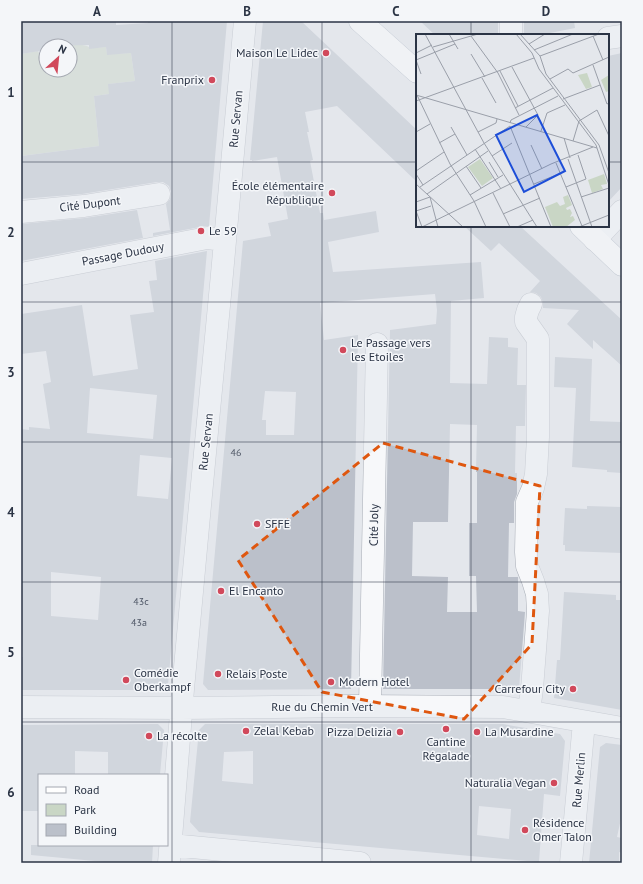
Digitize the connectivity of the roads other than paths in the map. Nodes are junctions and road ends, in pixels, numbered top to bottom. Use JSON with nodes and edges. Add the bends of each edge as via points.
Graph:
{"nodes":[{"id":1,"x":245,"y":21,"type":"edge"},
{"id":2,"x":360,"y":21,"type":"edge"},
{"id":3,"x":511,"y":21,"type":"edge"},
{"id":4,"x":511,"y":34,"type":"edge"},
{"id":5,"x":622,"y":36,"type":"edge"},
{"id":6,"x":609,"y":38,"type":"edge"},
{"id":7,"x":416,"y":71,"type":"edge"},
{"id":8,"x":159,"y":194,"type":"dead end"},
{"id":9,"x":622,"y":211,"type":"edge"},
{"id":10,"x":21,"y":212,"type":"edge"},
{"id":11,"x":609,"y":219,"type":"edge"},
{"id":12,"x":597,"y":227,"type":"edge"},
{"id":13,"x":588,"y":233,"type":"edge"},
{"id":14,"x":225,"y":240,"type":"junction"},
{"id":15,"x":622,"y":265,"type":"edge"},
{"id":16,"x":21,"y":274,"type":"edge"},
{"id":17,"x":531,"y":304,"type":"dead end"},
{"id":18,"x":377,"y":344,"type":"dead end"},
{"id":19,"x":370,"y":706,"type":"junction"},
{"id":20,"x":21,"y":707,"type":"edge"},
{"id":21,"x":181,"y":708,"type":"junction"},
{"id":22,"x":529,"y":711,"type":"junction"},
{"id":23,"x":584,"y":722,"type":"junction"},
{"id":24,"x":622,"y":728,"type":"edge"},
{"id":25,"x":170,"y":854,"type":"edge"},
{"id":26,"x":360,"y":863,"type":"edge"},
{"id":27,"x":571,"y":863,"type":"edge"}],
"edges":[{"from":1,"to":14,"type":"street","name":"Rue Servan"},
{"from":2,"to":7,"type":"main road"},
{"from":3,"to":4,"type":"street"},
{"from":5,"to":6,"type":"street"},
{"from":8,"to":10,"type":"street","name":"Cité Dupont","via":[[84,206]]},
{"from":9,"to":11,"type":"street"},
{"from":12,"to":13,"type":"street"},
{"from":13,"to":15,"type":"main road"},
{"from":14,"to":16,"type":"street","name":"Passage Dudouy","via":[[207,238]]},
{"from":14,"to":21,"type":"street","name":"Rue Servan"},
{"from":17,"to":22,"type":"street","via":[[526,322],[538,339],[538,437],[536,474],[527,502],[526,552],[527,566],[537,594],[538,610]]},
{"from":18,"to":19,"type":"street","name":"Cité Joly"},
{"from":19,"to":21,"type":"street","name":"Rue du Chemin Vert"},
{"from":19,"to":22,"type":"street","name":"Rue du Chemin Vert","via":[[503,707]]},
{"from":20,"to":21,"type":"street","name":"Rue du Chemin Vert"},
{"from":21,"to":25,"type":"street","name":"Rue Servan"},
{"from":22,"to":23,"type":"street","name":"Rue du Chemin Vert"},
{"from":23,"to":24,"type":"street","name":"Rue du Chemin Vert"},
{"from":23,"to":27,"type":"street","name":"Rue Merlin"},
{"from":25,"to":26,"type":"street"}]}
